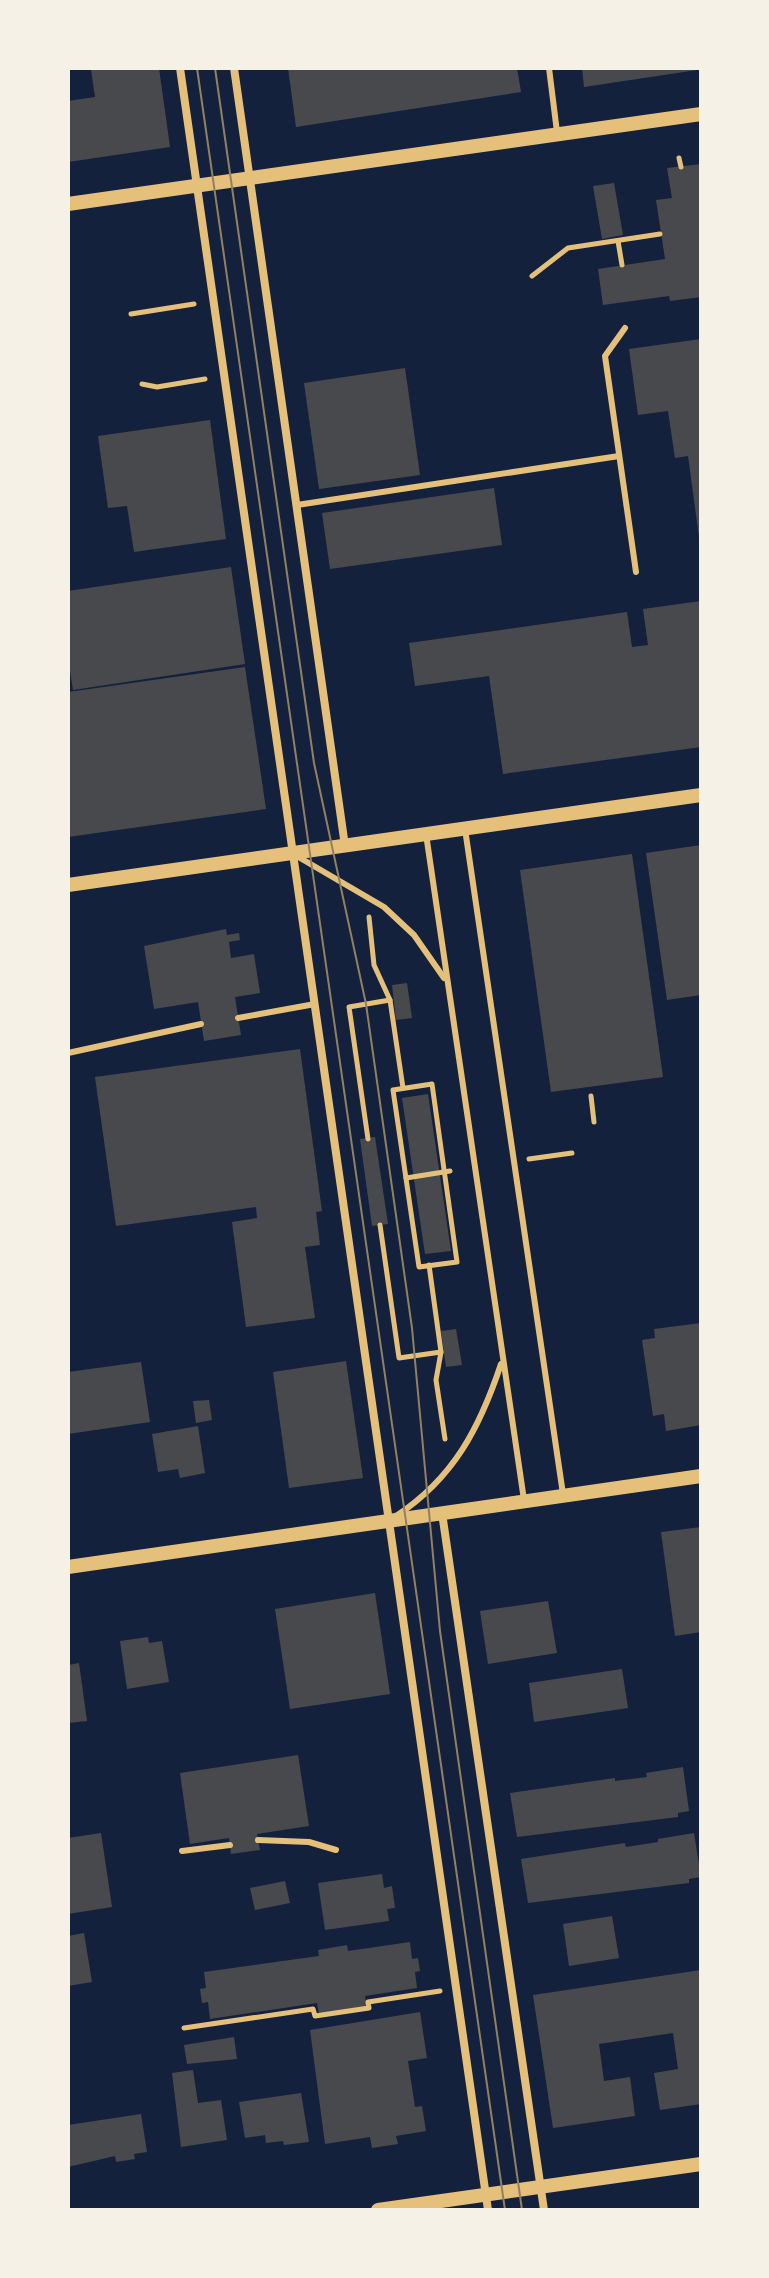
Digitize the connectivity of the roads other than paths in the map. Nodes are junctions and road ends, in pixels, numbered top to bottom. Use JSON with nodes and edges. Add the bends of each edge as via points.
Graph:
{"nodes":[{"id":1,"x":180,"y":68,"type":"edge"},
{"id":2,"x":234,"y":68,"type":"edge"},
{"id":3,"x":549,"y":68,"type":"edge"},
{"id":4,"x":701,"y":114,"type":"edge"},
{"id":5,"x":558,"y":134,"type":"junction"},
{"id":6,"x":250,"y":178,"type":"junction"},
{"id":7,"x":198,"y":186,"type":"junction"},
{"id":8,"x":68,"y":204,"type":"edge"},
{"id":9,"x":625,"y":328,"type":"dead end"},
{"id":10,"x":619,"y":456,"type":"junction"},
{"id":11,"x":297,"y":505,"type":"junction"},
{"id":12,"x":636,"y":572,"type":"dead end"},
{"id":13,"x":701,"y":795,"type":"edge"},
{"id":14,"x":465,"y":829,"type":"junction"},
{"id":15,"x":426,"y":834,"type":"junction"},
{"id":16,"x":345,"y":846,"type":"junction"},
{"id":17,"x":293,"y":853,"type":"junction"},
{"id":18,"x":68,"y":885,"type":"edge"},
{"id":19,"x":446,"y":981,"type":"junction"},
{"id":20,"x":315,"y":1004,"type":"junction"},
{"id":21,"x":238,"y":1018,"type":"dead end"},
{"id":22,"x":201,"y":1024,"type":"dead end"},
{"id":23,"x":68,"y":1053,"type":"edge"},
{"id":24,"x":502,"y":1361,"type":"junction"},
{"id":25,"x":701,"y":1476,"type":"edge"},
{"id":26,"x":563,"y":1496,"type":"junction"},
{"id":27,"x":525,"y":1501,"type":"junction"},
{"id":28,"x":442,"y":1513,"type":"junction"},
{"id":29,"x":389,"y":1521,"type":"junction"},
{"id":30,"x":68,"y":1567,"type":"edge"},
{"id":31,"x":258,"y":1840,"type":"dead end"},
{"id":32,"x":230,"y":1845,"type":"dead end"},
{"id":33,"x":336,"y":1850,"type":"dead end"},
{"id":34,"x":182,"y":1851,"type":"dead end"},
{"id":35,"x":701,"y":2164,"type":"edge"},
{"id":36,"x":541,"y":2187,"type":"junction"},
{"id":37,"x":487,"y":2202,"type":"edge"},
{"id":38,"x":378,"y":2210,"type":"edge"},
{"id":39,"x":544,"y":2210,"type":"edge"}],
"edges":[{"from":1,"to":7,"type":"street"},
{"from":2,"to":6,"type":"street"},
{"from":3,"to":5,"type":"lane"},
{"from":4,"to":5,"type":"street"},
{"from":5,"to":6,"type":"street"},
{"from":6,"to":7,"type":"street"},
{"from":6,"to":11,"type":"street"},
{"from":7,"to":8,"type":"street"},
{"from":7,"to":17,"type":"street"},
{"from":9,"to":10,"type":"lane","via":[[605,356]]},
{"from":10,"to":11,"type":"lane"},
{"from":10,"to":12,"type":"lane"},
{"from":11,"to":16,"type":"street"},
{"from":13,"to":14,"type":"street"},
{"from":14,"to":15,"type":"street"},
{"from":14,"to":26,"type":"lane"},
{"from":15,"to":16,"type":"street"},
{"from":15,"to":19,"type":"lane"},
{"from":16,"to":17,"type":"street"},
{"from":17,"to":18,"type":"street"},
{"from":17,"to":19,"type":"lane","via":[[384,907],[414,935]]},
{"from":17,"to":20,"type":"street"},
{"from":19,"to":24,"type":"lane"},
{"from":20,"to":21,"type":"lane"},
{"from":20,"to":29,"type":"street"},
{"from":22,"to":23,"type":"lane"},
{"from":24,"to":27,"type":"lane"},
{"from":24,"to":29,"type":"lane","via":[[470,1441],[425,1493]]},
{"from":25,"to":26,"type":"street"},
{"from":26,"to":27,"type":"street"},
{"from":27,"to":28,"type":"street"},
{"from":28,"to":29,"type":"street"},
{"from":28,"to":36,"type":"street"},
{"from":29,"to":30,"type":"street"},
{"from":29,"to":37,"type":"street"},
{"from":31,"to":33,"type":"lane","via":[[309,1842]]},
{"from":32,"to":34,"type":"lane"},
{"from":35,"to":36,"type":"street"},
{"from":36,"to":37,"type":"street"},
{"from":36,"to":39,"type":"street"},
{"from":37,"to":38,"type":"street"}]}
